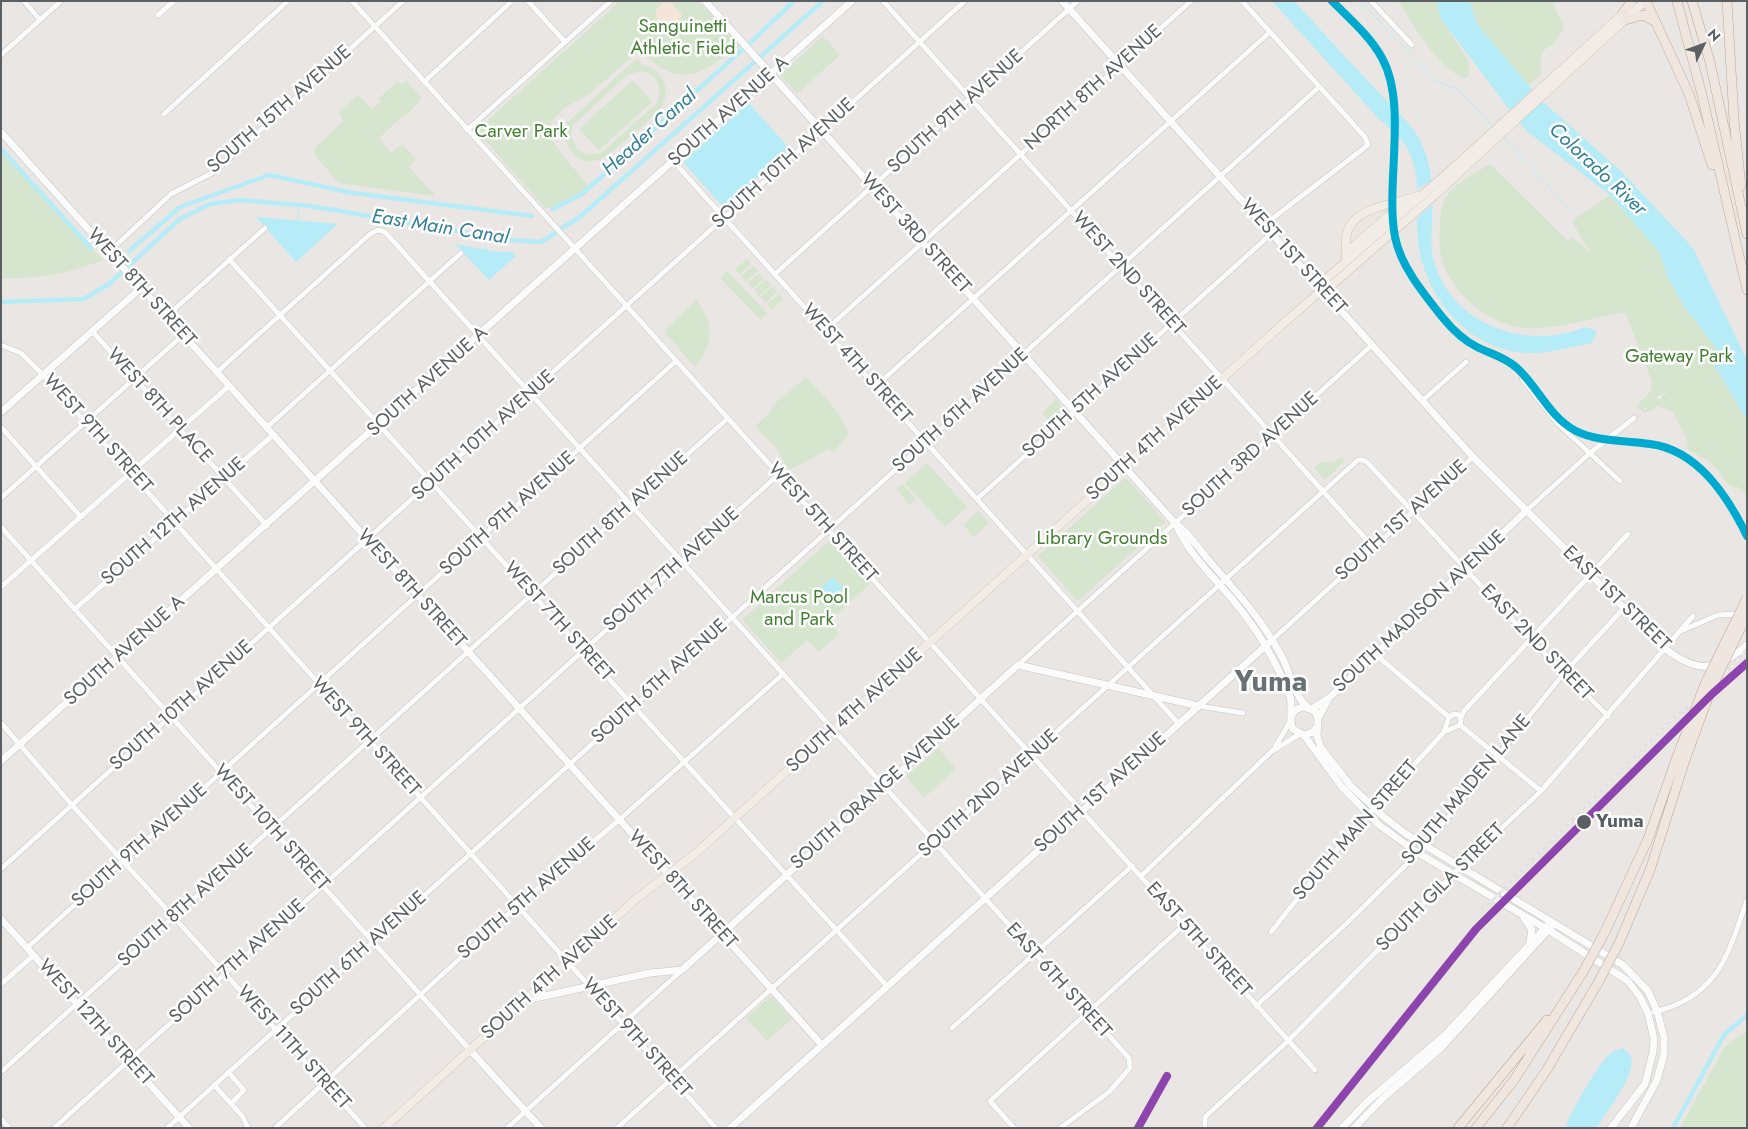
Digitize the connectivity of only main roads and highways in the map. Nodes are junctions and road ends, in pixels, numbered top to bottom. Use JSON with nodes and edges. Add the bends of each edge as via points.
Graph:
{"nodes":[{"id":1,"x":705,"y":1,"type":"edge"},
{"id":2,"x":852,"y":1,"type":"edge"},
{"id":3,"x":1062,"y":1,"type":"edge"},
{"id":4,"x":1632,"y":1,"type":"edge"},
{"id":5,"x":1637,"y":1,"type":"edge"},
{"id":6,"x":1646,"y":1,"type":"edge"},
{"id":7,"x":1677,"y":1,"type":"edge"},
{"id":8,"x":1692,"y":1,"type":"edge"},
{"id":9,"x":1727,"y":1,"type":"edge"},
{"id":10,"x":1623,"y":17,"type":"junction"},
{"id":11,"x":1654,"y":21,"type":"junction"},
{"id":12,"x":771,"y":75,"type":"junction"},
{"id":13,"x":1,"y":132,"type":"edge"},
{"id":14,"x":1481,"y":146,"type":"junction"},
{"id":15,"x":1413,"y":199,"type":"junction"},
{"id":16,"x":1747,"y":234,"type":"edge"},
{"id":17,"x":1732,"y":235,"type":"junction"},
{"id":18,"x":1347,"y":252,"type":"junction"},
{"id":19,"x":1346,"y":261,"type":"junction"},
{"id":20,"x":142,"y":288,"type":"junction"},
{"id":21,"x":1322,"y":290,"type":"junction"},
{"id":22,"x":1747,"y":290,"type":"edge"},
{"id":23,"x":1,"y":412,"type":"edge"},
{"id":24,"x":1125,"y":466,"type":"junction"},
{"id":25,"x":315,"y":482,"type":"junction"},
{"id":26,"x":1526,"y":511,"type":"junction"},
{"id":27,"x":1175,"y":523,"type":"junction"},
{"id":28,"x":1747,"y":598,"type":"edge"},
{"id":29,"x":1747,"y":614,"type":"edge"},
{"id":30,"x":1269,"y":642,"type":"junction"},
{"id":31,"x":1747,"y":645,"type":"edge"},
{"id":32,"x":1329,"y":698,"type":"junction"},
{"id":33,"x":1199,"y":706,"type":"junction"},
{"id":34,"x":1309,"y":708,"type":"junction"},
{"id":35,"x":1291,"y":719,"type":"junction"},
{"id":36,"x":1318,"y":722,"type":"junction"},
{"id":37,"x":1301,"y":734,"type":"junction"},
{"id":38,"x":1681,"y":758,"type":"junction"},
{"id":39,"x":1,"y":761,"type":"edge"},
{"id":40,"x":669,"y":874,"type":"junction"},
{"id":41,"x":1517,"y":911,"type":"junction"},
{"id":42,"x":1,"y":919,"type":"edge"},
{"id":43,"x":1548,"y":925,"type":"junction"},
{"id":44,"x":722,"y":933,"type":"junction"},
{"id":45,"x":1561,"y":938,"type":"junction"},
{"id":46,"x":1542,"y":939,"type":"junction"},
{"id":47,"x":1529,"y":944,"type":"junction"},
{"id":48,"x":1574,"y":987,"type":"junction"},
{"id":49,"x":526,"y":1000,"type":"junction"},
{"id":50,"x":1588,"y":1001,"type":"junction"},
{"id":51,"x":822,"y":1045,"type":"junction"},
{"id":52,"x":470,"y":1050,"type":"junction"},
{"id":53,"x":189,"y":1128,"type":"edge"},
{"id":54,"x":384,"y":1128,"type":"edge"},
{"id":55,"x":541,"y":1128,"type":"edge"},
{"id":56,"x":730,"y":1128,"type":"edge"},
{"id":57,"x":1342,"y":1128,"type":"edge"},
{"id":58,"x":1354,"y":1128,"type":"edge"},
{"id":59,"x":1458,"y":1128,"type":"edge"},
{"id":60,"x":1476,"y":1128,"type":"edge"},
{"id":61,"x":1507,"y":1128,"type":"edge"},
{"id":62,"x":1516,"y":1128,"type":"edge"},
{"id":63,"x":1611,"y":1128,"type":"edge"},
{"id":64,"x":1631,"y":1128,"type":"edge"}],
"edges":[{"from":1,"to":12,"type":"main road","name":"WEST 3RD STREET"},
{"from":2,"to":12,"type":"main road","name":"SOUTH AVENUE A"},
{"from":3,"to":21,"type":"main road","name":"WEST 1ST STREET"},
{"from":4,"to":10,"type":"highway"},
{"from":5,"to":10,"type":"main road"},
{"from":6,"to":10,"type":"main road"},
{"from":6,"to":11,"type":"highway"},
{"from":7,"to":17,"type":"highway","via":[[1702,94]]},
{"from":8,"to":16,"type":"highway","via":[[1710,62]]},
{"from":9,"to":16,"type":"highway","via":[[1734,120]]},
{"from":10,"to":11,"type":"highway","via":[[1643,15]]},
{"from":10,"to":14,"type":"main road"},
{"from":11,"to":17,"type":"highway","via":[[1697,116]]},
{"from":12,"to":24,"type":"main road","name":"WEST 3RD STREET"},
{"from":12,"to":25,"type":"main road","name":"SOUTH AVENUE A"},
{"from":13,"to":20,"type":"main road","name":"WEST 8TH STREET"},
{"from":14,"to":15,"type":"main road"},
{"from":14,"to":21,"type":"main road","via":[[1436,194],[1332,285]]},
{"from":15,"to":18,"type":"main road"},
{"from":15,"to":18,"type":"main road","via":[[1375,208],[1360,218],[1348,231]]},
{"from":15,"to":19,"type":"main road"},
{"from":17,"to":22,"type":"highway"},
{"from":18,"to":19,"type":"main road"},
{"from":19,"to":21,"type":"main road","via":[[1327,278]]},
{"from":20,"to":23,"type":"main road"},
{"from":20,"to":25,"type":"main road","name":"WEST 8TH STREET"},
{"from":21,"to":24,"type":"main road","name":"SOUTH 4TH AVENUE"},
{"from":21,"to":26,"type":"main road","name":"WEST 1ST STREET"},
{"from":24,"to":27,"type":"main road","name":"WEST 3RD STREET"},
{"from":24,"to":40,"type":"main road","name":"SOUTH 4TH AVENUE","via":[[736,818]]},
{"from":25,"to":39,"type":"main road","name":"SOUTH AVENUE A"},
{"from":25,"to":40,"type":"main road","name":"WEST 8TH STREET"},
{"from":26,"to":31,"type":"main road","name":"EAST 1ST STREET","via":[[1664,648],[1688,662],[1716,666],[1728,661]]},
{"from":26,"to":32,"type":"main road","name":"SOUTH MADISON AVENUE"},
{"from":27,"to":30,"type":"main road","via":[[1202,564]]},
{"from":27,"to":30,"type":"main road","via":[[1253,611]]},
{"from":28,"to":38,"type":"highway","bridge":true,"via":[[1705,684]]},
{"from":29,"to":38,"type":"highway","bridge":true},
{"from":30,"to":33,"type":"main road","name":"SOUTH 1ST AVENUE"},
{"from":30,"to":34,"type":"main road","via":[[1282,656],[1297,694]]},
{"from":30,"to":35,"type":"main road","via":[[1290,696]]},
{"from":32,"to":34,"type":"main road","name":"SOUTH MADISON AVENUE"},
{"from":32,"to":36,"type":"main road"},
{"from":33,"to":44,"type":"main road","name":"SOUTH ORANGE AVENUE","via":[[1018,665]]},
{"from":33,"to":51,"type":"main road","name":"SOUTH 1ST AVENUE"},
{"from":34,"to":35,"type":"main road","via":[[1299,708]]},
{"from":34,"to":36,"type":"main road"},
{"from":35,"to":37,"type":"main road","via":[[1293,729]]},
{"from":36,"to":37,"type":"main road","via":[[1313,732]]},
{"from":36,"to":43,"type":"main road","via":[[1317,736],[1322,748],[1351,786],[1374,809]]},
{"from":37,"to":41,"type":"main road","via":[[1338,783],[1368,815],[1418,853]]},
{"from":38,"to":48,"type":"highway","bridge":true,"via":[[1604,934]]},
{"from":38,"to":50,"type":"highway","bridge":true,"via":[[1650,870]]},
{"from":40,"to":44,"type":"main road","name":"WEST 8TH STREET"},
{"from":40,"to":49,"type":"main road","name":"SOUTH 4TH AVENUE","via":[[642,894]]},
{"from":41,"to":43,"type":"main road"},
{"from":41,"to":47,"type":"main road","via":[[1531,927]]},
{"from":42,"to":53,"type":"main road","name":"WEST 12TH STREET"},
{"from":43,"to":45,"type":"main road"},
{"from":43,"to":46,"type":"main road"},
{"from":43,"to":47,"type":"main road"},
{"from":43,"to":64,"type":"main road","via":[[1560,925],[1634,973],[1648,991],[1657,1011],[1664,1037],[1664,1054],[1657,1080]]},
{"from":44,"to":49,"type":"main road","name":"SOUTH ORANGE AVENUE","via":[[682,970],[650,973]]},
{"from":44,"to":51,"type":"main road","name":"WEST 8TH STREET"},
{"from":45,"to":46,"type":"main road"},
{"from":45,"to":63,"type":"main road","via":[[1628,981],[1648,1013],[1654,1039],[1648,1076],[1635,1100]]},
{"from":46,"to":58,"type":"main road","via":[[1442,1047]]},
{"from":47,"to":57,"type":"main road","via":[[1445,1035],[1367,1102]]},
{"from":48,"to":59,"type":"highway"},
{"from":48,"to":60,"type":"highway","via":[[1514,1080]]},
{"from":49,"to":52,"type":"main road","name":"SOUTH 4TH AVENUE"},
{"from":50,"to":61,"type":"highway","via":[[1546,1072]]},
{"from":50,"to":62,"type":"highway","via":[[1576,1030]]},
{"from":51,"to":56,"type":"main road","name":"SOUTH 1ST AVENUE"},
{"from":52,"to":54,"type":"main road","name":"SOUTH 4TH AVENUE"},
{"from":52,"to":55,"type":"main road","name":"WEST 10TH STREET"}]}
